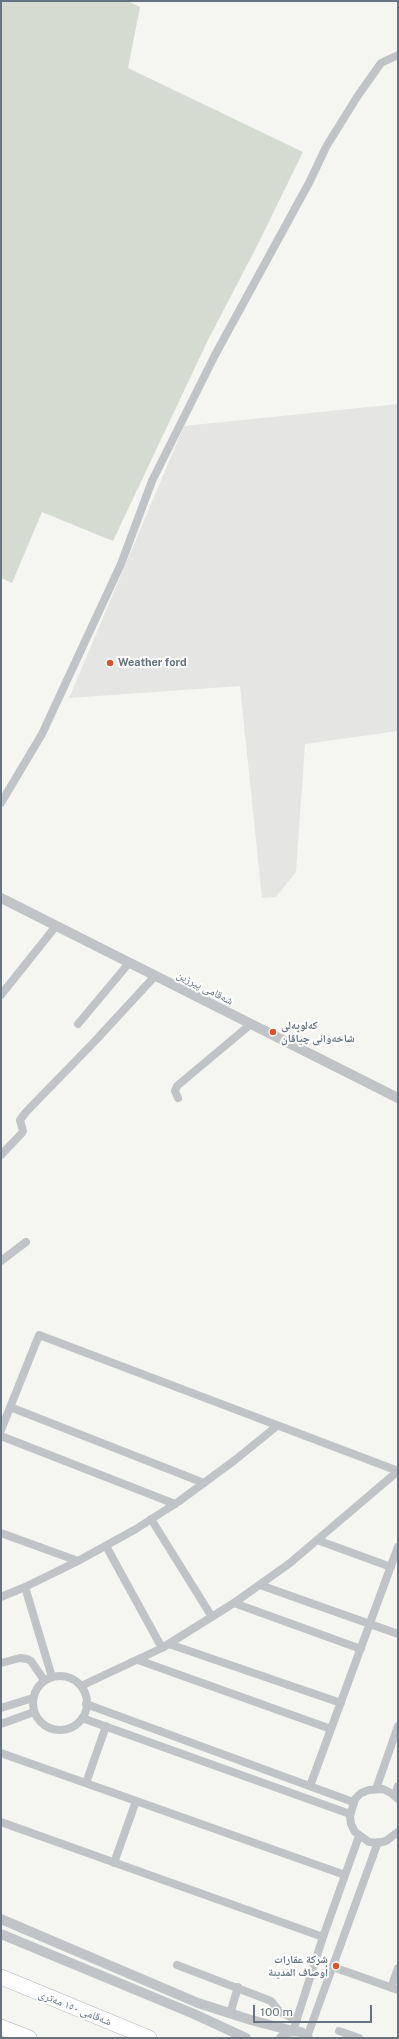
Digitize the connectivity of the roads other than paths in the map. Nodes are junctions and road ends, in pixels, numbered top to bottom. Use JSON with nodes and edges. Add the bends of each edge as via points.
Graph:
{"nodes":[{"id":1,"x":398,"y":55,"type":"edge"},
{"id":2,"x":1,"y":803,"type":"edge"},
{"id":3,"x":1,"y":898,"type":"edge"},
{"id":4,"x":56,"y":926,"type":"junction"},
{"id":5,"x":129,"y":963,"type":"junction"},
{"id":6,"x":155,"y":976,"type":"junction"},
{"id":7,"x":1,"y":995,"type":"edge"},
{"id":8,"x":78,"y":1024,"type":"dead end"},
{"id":9,"x":251,"y":1024,"type":"junction"},
{"id":10,"x":178,"y":1098,"type":"dead end"},
{"id":11,"x":398,"y":1098,"type":"edge"},
{"id":12,"x":1,"y":1155,"type":"edge"},
{"id":13,"x":26,"y":1242,"type":"dead end"},
{"id":14,"x":1,"y":1261,"type":"edge"},
{"id":15,"x":10,"y":1407,"type":"junction"},
{"id":16,"x":277,"y":1426,"type":"junction"},
{"id":17,"x":1,"y":1430,"type":"edge"},
{"id":18,"x":1,"y":1436,"type":"edge"},
{"id":19,"x":398,"y":1471,"type":"edge"},
{"id":20,"x":204,"y":1483,"type":"junction"},
{"id":21,"x":175,"y":1504,"type":"junction"},
{"id":22,"x":151,"y":1519,"type":"junction"},
{"id":23,"x":1,"y":1533,"type":"edge"},
{"id":24,"x":318,"y":1540,"type":"junction"},
{"id":25,"x":106,"y":1546,"type":"junction"},
{"id":26,"x":398,"y":1547,"type":"edge"},
{"id":27,"x":78,"y":1561,"type":"junction"},
{"id":28,"x":391,"y":1567,"type":"junction"},
{"id":29,"x":260,"y":1585,"type":"junction"},
{"id":30,"x":25,"y":1587,"type":"junction"},
{"id":31,"x":1,"y":1597,"type":"edge"},
{"id":32,"x":234,"y":1603,"type":"junction"},
{"id":33,"x":212,"y":1617,"type":"junction"},
{"id":34,"x":370,"y":1624,"type":"junction"},
{"id":35,"x":398,"y":1634,"type":"edge"},
{"id":36,"x":166,"y":1646,"type":"junction"},
{"id":37,"x":360,"y":1649,"type":"junction"},
{"id":38,"x":138,"y":1660,"type":"junction"},
{"id":39,"x":1,"y":1663,"type":"edge"},
{"id":40,"x":48,"y":1679,"type":"junction"},
{"id":41,"x":81,"y":1686,"type":"junction"},
{"id":42,"x":33,"y":1698,"type":"junction"},
{"id":43,"x":341,"y":1703,"type":"junction"},
{"id":44,"x":86,"y":1704,"type":"junction"},
{"id":45,"x":1,"y":1708,"type":"edge"},
{"id":46,"x":34,"y":1712,"type":"junction"},
{"id":47,"x":82,"y":1718,"type":"junction"},
{"id":48,"x":1,"y":1724,"type":"edge"},
{"id":49,"x":106,"y":1726,"type":"junction"},
{"id":50,"x":398,"y":1726,"type":"edge"},
{"id":51,"x":331,"y":1730,"type":"junction"},
{"id":52,"x":1,"y":1753,"type":"edge"},
{"id":53,"x":86,"y":1783,"type":"junction"},
{"id":54,"x":310,"y":1786,"type":"junction"},
{"id":55,"x":398,"y":1786,"type":"edge"},
{"id":56,"x":376,"y":1789,"type":"junction"},
{"id":57,"x":396,"y":1797,"type":"edge"},
{"id":58,"x":136,"y":1801,"type":"junction"},
{"id":59,"x":353,"y":1802,"type":"junction"},
{"id":60,"x":350,"y":1814,"type":"junction"},
{"id":61,"x":1,"y":1822,"type":"edge"},
{"id":62,"x":398,"y":1832,"type":"edge"},
{"id":63,"x":359,"y":1836,"type":"junction"},
{"id":64,"x":378,"y":1842,"type":"junction"},
{"id":65,"x":114,"y":1863,"type":"junction"},
{"id":66,"x":345,"y":1875,"type":"junction"},
{"id":67,"x":1,"y":1920,"type":"edge"},
{"id":68,"x":1,"y":1934,"type":"edge"},
{"id":69,"x":323,"y":1937,"type":"junction"},
{"id":70,"x":177,"y":1965,"type":"dead end"},
{"id":71,"x":333,"y":1967,"type":"junction"},
{"id":72,"x":398,"y":1968,"type":"edge"},
{"id":73,"x":1,"y":1977,"type":"edge"},
{"id":74,"x":238,"y":1987,"type":"junction"},
{"id":75,"x":394,"y":1989,"type":"edge"},
{"id":76,"x":230,"y":2014,"type":"junction"},
{"id":77,"x":297,"y":2020,"type":"junction"},
{"id":78,"x":1,"y":2027,"type":"edge"},
{"id":79,"x":339,"y":2030,"type":"dead end"},
{"id":80,"x":293,"y":2031,"type":"junction"},
{"id":81,"x":29,"y":2038,"type":"edge"},
{"id":82,"x":149,"y":2038,"type":"edge"},
{"id":83,"x":246,"y":2038,"type":"edge"},
{"id":84,"x":281,"y":2038,"type":"edge"},
{"id":85,"x":308,"y":2038,"type":"edge"},
{"id":86,"x":359,"y":2038,"type":"edge"}],
"edges":[{"from":1,"to":2,"type":"street","via":[[380,63],[326,147],[215,355],[152,481],[121,564],[42,734]]},
{"from":3,"to":4,"type":"street","name":"شەقامی پیرزین"},
{"from":4,"to":5,"type":"street","name":"شەقامی پیرزین"},
{"from":4,"to":7,"type":"street"},
{"from":5,"to":6,"type":"street","name":"شەقامی پیرزین"},
{"from":5,"to":8,"type":"street"},
{"from":6,"to":9,"type":"street","name":"شەقامی پیرزین"},
{"from":6,"to":12,"type":"street","via":[[26,1112],[20,1120],[22,1133]]},
{"from":9,"to":10,"type":"street","via":[[177,1086],[175,1091]]},
{"from":9,"to":11,"type":"street","name":"شەقامی پیرزین"},
{"from":13,"to":14,"type":"street"},
{"from":15,"to":16,"type":"street","via":[[39,1335]]},
{"from":15,"to":17,"type":"street"},
{"from":15,"to":20,"type":"street"},
{"from":16,"to":19,"type":"street"},
{"from":16,"to":20,"type":"street"},
{"from":18,"to":21,"type":"street"},
{"from":19,"to":24,"type":"street"},
{"from":20,"to":21,"type":"street"},
{"from":21,"to":22,"type":"street"},
{"from":22,"to":25,"type":"street"},
{"from":22,"to":33,"type":"street"},
{"from":23,"to":27,"type":"street"},
{"from":24,"to":28,"type":"street"},
{"from":24,"to":29,"type":"street"},
{"from":25,"to":27,"type":"street"},
{"from":25,"to":36,"type":"street"},
{"from":26,"to":28,"type":"street"},
{"from":27,"to":30,"type":"street"},
{"from":28,"to":34,"type":"street"},
{"from":29,"to":32,"type":"street"},
{"from":29,"to":34,"type":"street"},
{"from":30,"to":31,"type":"street"},
{"from":30,"to":40,"type":"street"},
{"from":32,"to":33,"type":"street"},
{"from":32,"to":37,"type":"street"},
{"from":33,"to":36,"type":"street"},
{"from":34,"to":35,"type":"street"},
{"from":34,"to":37,"type":"street"},
{"from":36,"to":38,"type":"street"},
{"from":36,"to":43,"type":"street"},
{"from":37,"to":43,"type":"street"},
{"from":38,"to":41,"type":"street"},
{"from":38,"to":51,"type":"street"},
{"from":39,"to":40,"type":"street","via":[[20,1658],[27,1659]]},
{"from":40,"to":41,"type":"street","via":[[69,1677]]},
{"from":40,"to":42,"type":"street","via":[[36,1690]]},
{"from":41,"to":44,"type":"street","via":[[86,1695]]},
{"from":42,"to":45,"type":"street"},
{"from":42,"to":46,"type":"street"},
{"from":43,"to":51,"type":"street"},
{"from":44,"to":47,"type":"street"},
{"from":44,"to":54,"type":"street"},
{"from":46,"to":47,"type":"street","via":[[43,1724],[59,1730],[71,1727]]},
{"from":46,"to":48,"type":"street"},
{"from":47,"to":49,"type":"street"},
{"from":49,"to":53,"type":"street"},
{"from":49,"to":60,"type":"street"},
{"from":50,"to":56,"type":"street"},
{"from":51,"to":54,"type":"street"},
{"from":52,"to":53,"type":"street"},
{"from":53,"to":58,"type":"street"},
{"from":54,"to":59,"type":"street"},
{"from":55,"to":57,"type":"street"},
{"from":56,"to":57,"type":"street","via":[[387,1791]]},
{"from":56,"to":59,"type":"street","via":[[361,1793]]},
{"from":58,"to":65,"type":"street"},
{"from":58,"to":66,"type":"street"},
{"from":59,"to":60,"type":"street"},
{"from":60,"to":63,"type":"street","via":[[351,1824]]},
{"from":61,"to":65,"type":"street"},
{"from":62,"to":64,"type":"street","via":[[390,1839]]},
{"from":63,"to":64,"type":"street","via":[[369,1842]]},
{"from":63,"to":66,"type":"street"},
{"from":64,"to":71,"type":"street"},
{"from":65,"to":69,"type":"street"},
{"from":66,"to":69,"type":"street"},
{"from":67,"to":76,"type":"street"},
{"from":68,"to":83,"type":"street"},
{"from":69,"to":77,"type":"street"},
{"from":70,"to":74,"type":"street"},
{"from":71,"to":75,"type":"street"},
{"from":71,"to":85,"type":"street"},
{"from":72,"to":75,"type":"street"},
{"from":73,"to":82,"type":"highway","name":"شەقامی ١٥٠ مەتری"},
{"from":74,"to":76,"type":"street"},
{"from":74,"to":77,"type":"street","via":[[271,2001],[280,2012]]},
{"from":76,"to":80,"type":"street"},
{"from":77,"to":80,"type":"street"},
{"from":78,"to":81,"type":"highway"},
{"from":79,"to":86,"type":"street"},
{"from":80,"to":84,"type":"street"},
{"from":80,"to":85,"type":"street","via":[[301,2032]]}]}
